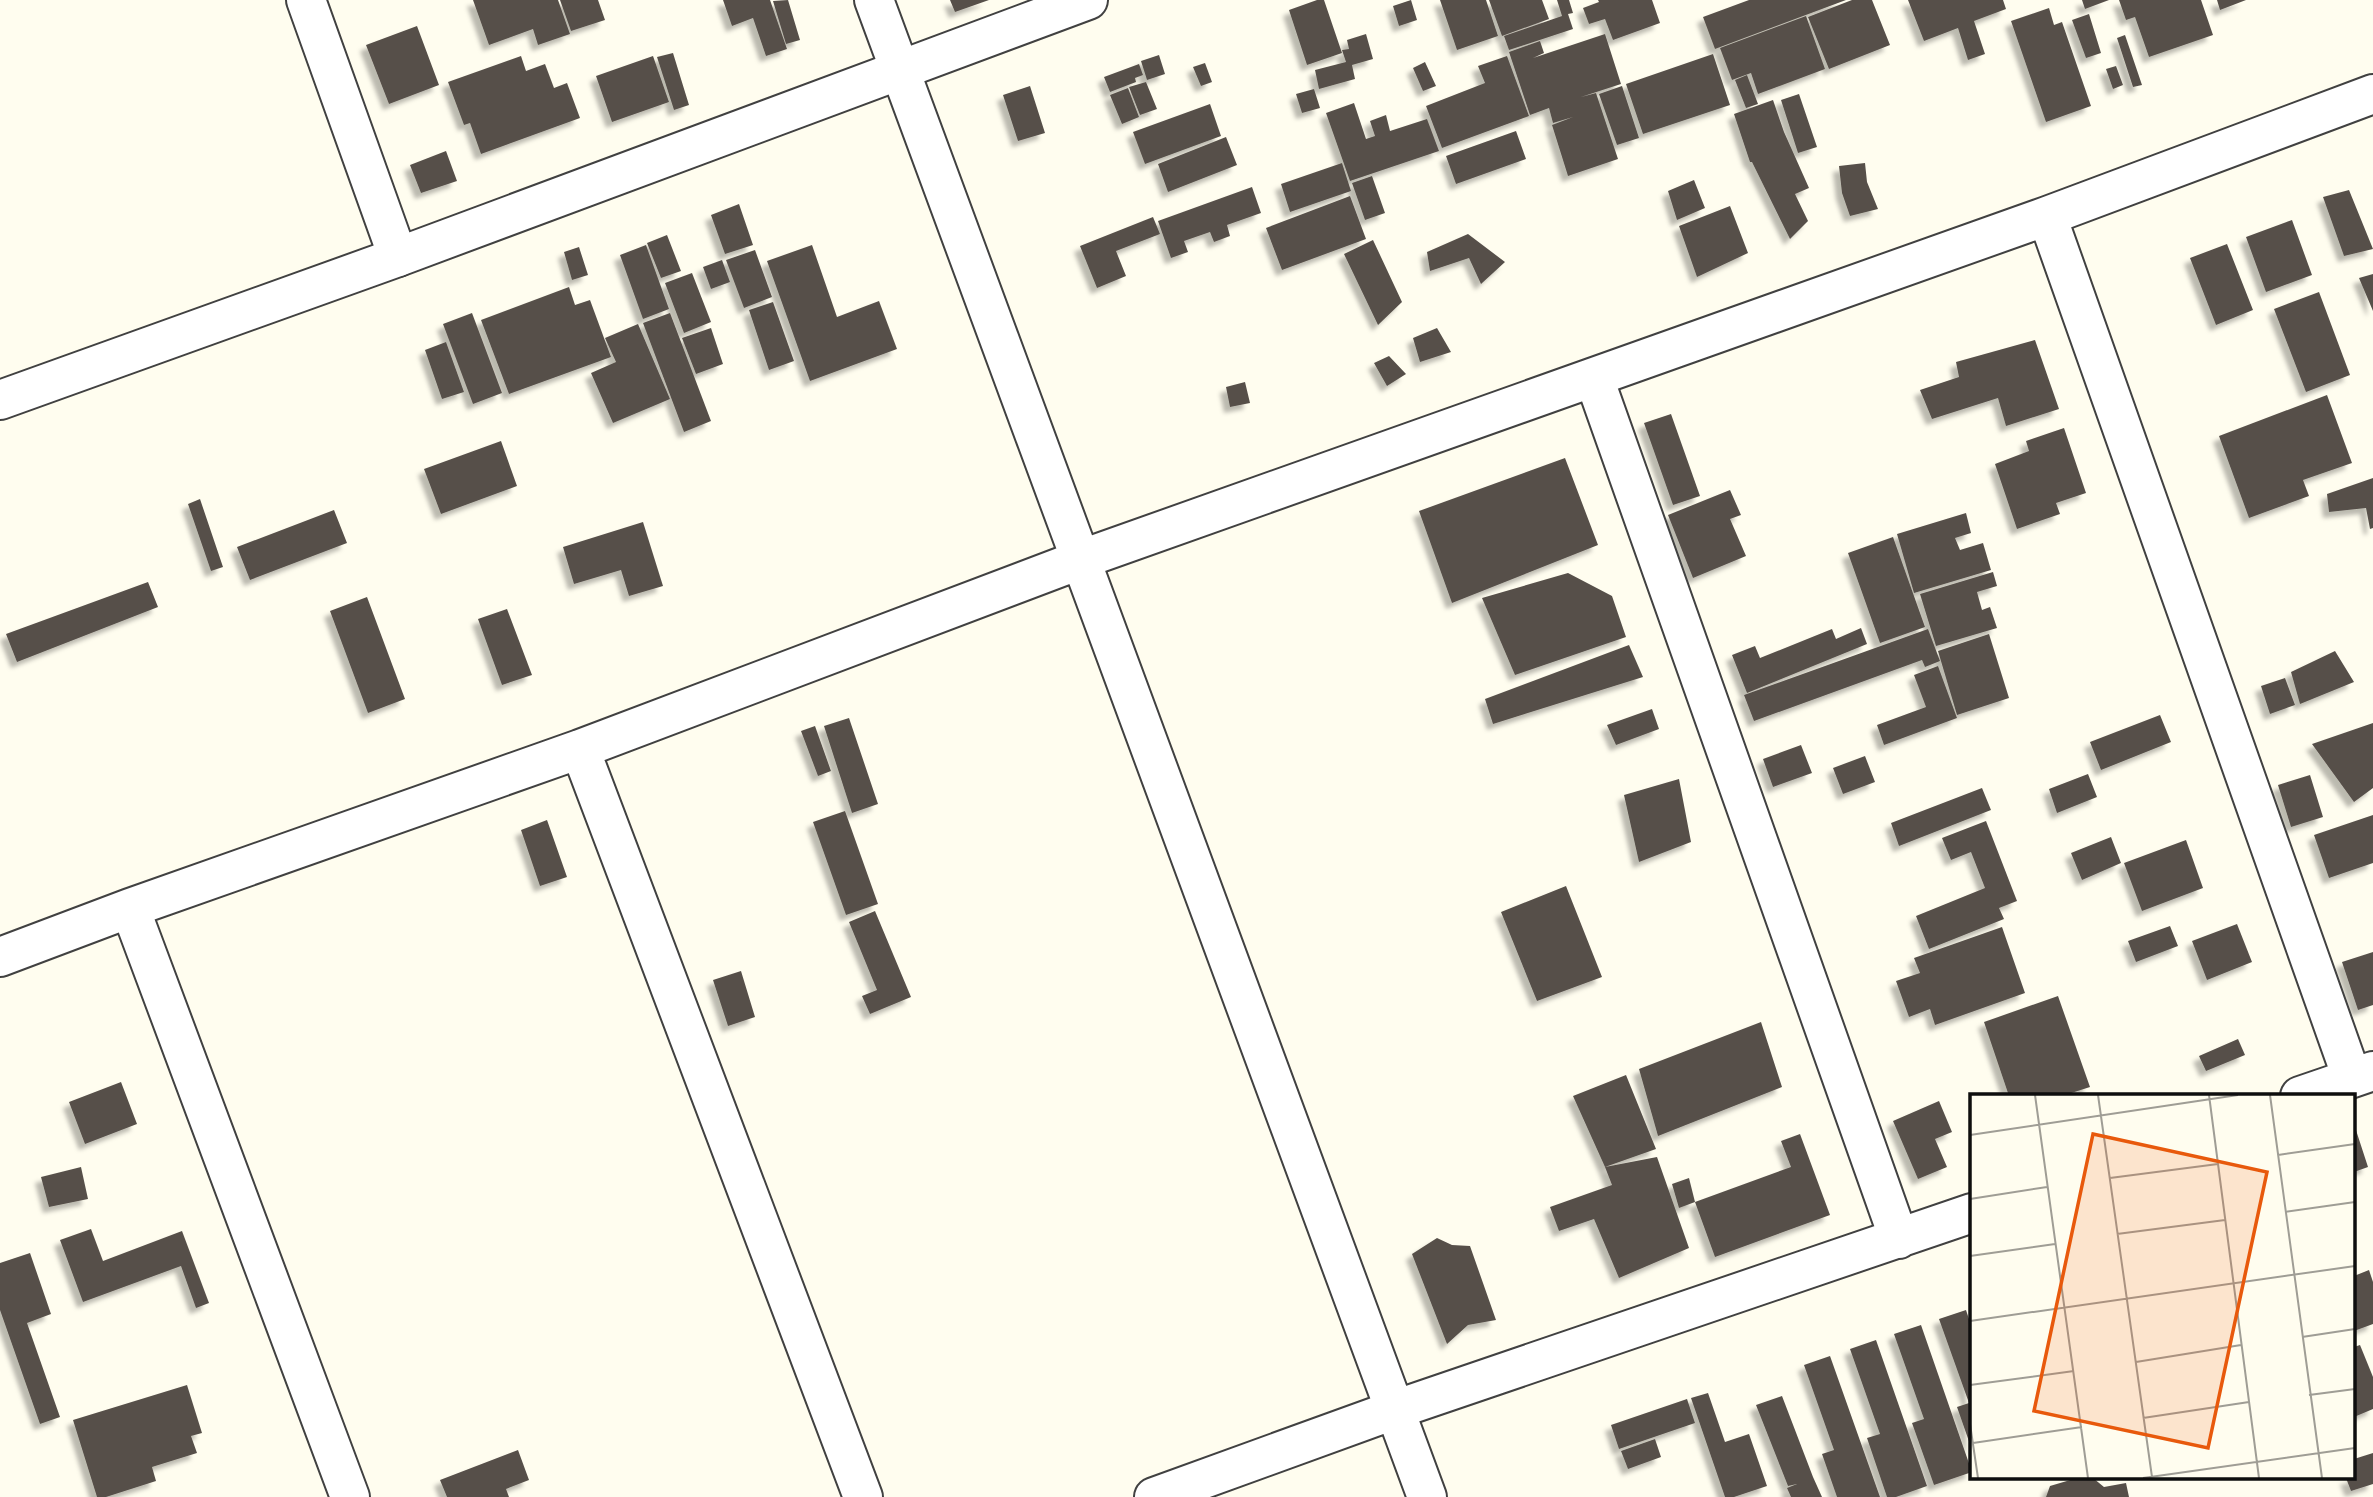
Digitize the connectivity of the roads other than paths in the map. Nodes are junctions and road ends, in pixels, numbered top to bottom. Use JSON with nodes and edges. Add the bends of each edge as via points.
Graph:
{"nodes":[{"id":1,"x":306,"y":0,"type":"edge"},
{"id":2,"x":874,"y":0,"type":"edge"},
{"id":3,"x":1088,"y":0,"type":"edge"},
{"id":4,"x":900,"y":70,"type":"junction"},
{"id":5,"x":2373,"y":94,"type":"edge"},
{"id":6,"x":2048,"y":216,"type":"junction"},
{"id":7,"x":398,"y":257,"type":"junction"},
{"id":8,"x":1594,"y":377,"type":"junction"},
{"id":9,"x":0,"y":400,"type":"edge"},
{"id":10,"x":1082,"y":559,"type":"junction"},
{"id":11,"x":580,"y":750,"type":"junction"},
{"id":12,"x":130,"y":908,"type":"junction"},
{"id":13,"x":0,"y":957,"type":"edge"},
{"id":14,"x":2362,"y":1074,"type":"edge"},
{"id":15,"x":2306,"y":1094,"type":"edge"},
{"id":16,"x":1970,"y":1214,"type":"edge"},
{"id":17,"x":1899,"y":1239,"type":"junction"},
{"id":18,"x":1394,"y":1410,"type":"junction"},
{"id":19,"x":350,"y":1497,"type":"edge"},
{"id":20,"x":863,"y":1497,"type":"edge"},
{"id":21,"x":1154,"y":1497,"type":"edge"},
{"id":22,"x":1427,"y":1497,"type":"edge"}],
"edges":[{"from":1,"to":7,"type":"street"},
{"from":2,"to":4,"type":"street"},
{"from":3,"to":4,"type":"street"},
{"from":4,"to":7,"type":"street"},
{"from":4,"to":10,"type":"street"},
{"from":5,"to":6,"type":"street"},
{"from":6,"to":8,"type":"street"},
{"from":6,"to":14,"type":"street"},
{"from":7,"to":9,"type":"street"},
{"from":8,"to":10,"type":"street"},
{"from":8,"to":17,"type":"street"},
{"from":10,"to":11,"type":"street"},
{"from":10,"to":18,"type":"street"},
{"from":11,"to":12,"type":"street"},
{"from":11,"to":20,"type":"street"},
{"from":12,"to":13,"type":"street"},
{"from":12,"to":19,"type":"street"},
{"from":14,"to":15,"type":"street"},
{"from":16,"to":17,"type":"street"},
{"from":17,"to":18,"type":"street"},
{"from":18,"to":21,"type":"street"},
{"from":18,"to":22,"type":"street"}]}
